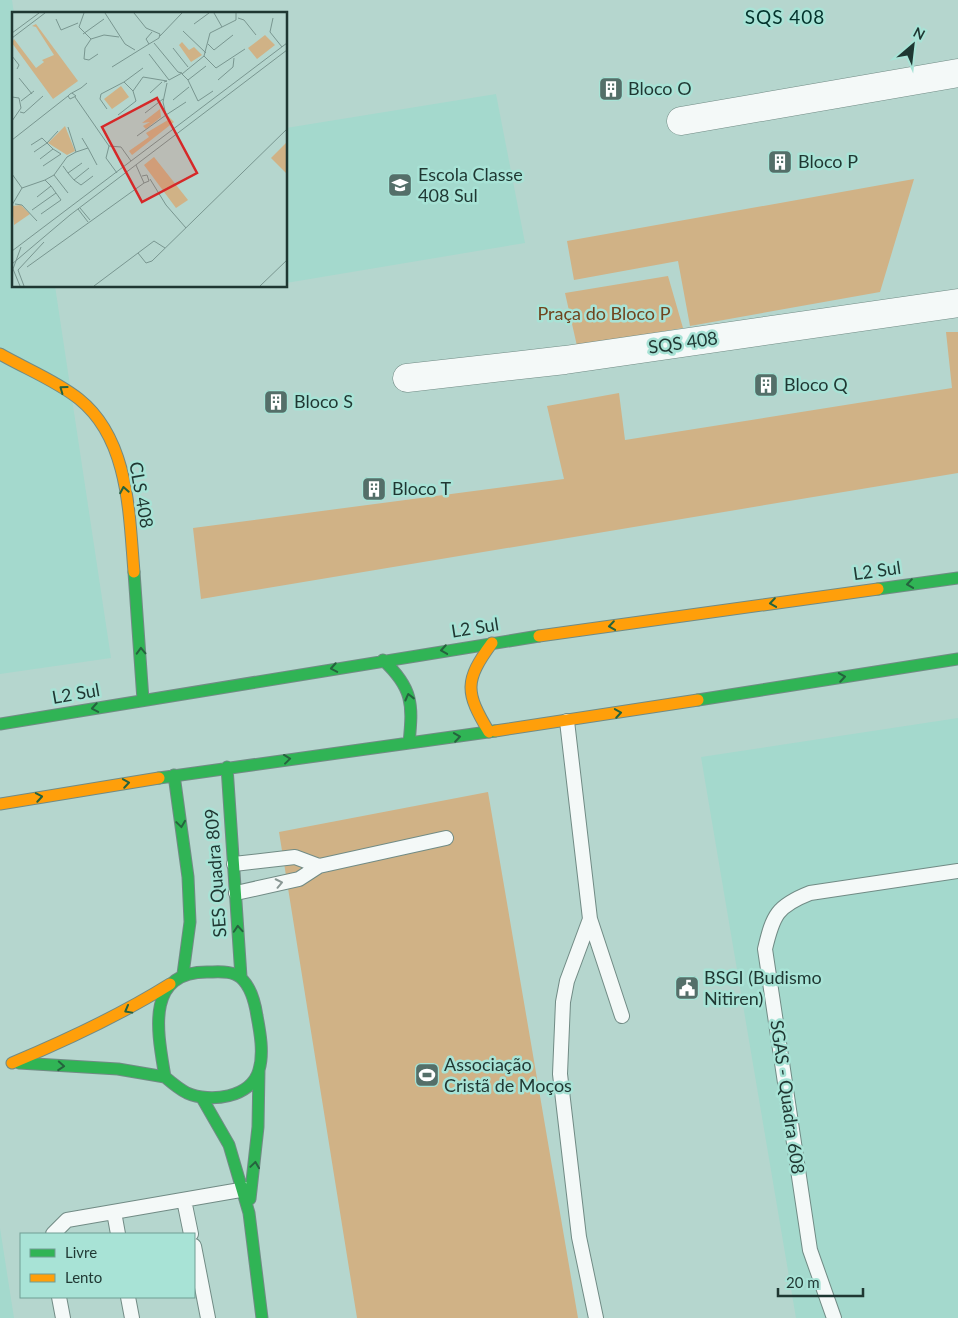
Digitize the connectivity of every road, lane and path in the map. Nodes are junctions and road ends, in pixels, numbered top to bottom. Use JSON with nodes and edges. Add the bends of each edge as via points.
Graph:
{"nodes":[{"id":1,"x":958,"y":73,"type":"edge"},
{"id":2,"x":681,"y":121,"type":"dead end"},
{"id":3,"x":958,"y":303,"type":"edge"},
{"id":4,"x":0,"y":354,"type":"edge"},
{"id":5,"x":20,"y":367,"type":"junction"},
{"id":6,"x":0,"y":370,"type":"edge"},
{"id":7,"x":407,"y":378,"type":"dead end"},
{"id":8,"x":958,"y":578,"type":"edge"},
{"id":9,"x":492,"y":643,"type":"junction"},
{"id":10,"x":958,"y":659,"type":"edge"},
{"id":11,"x":382,"y":660,"type":"junction"},
{"id":12,"x":143,"y":700,"type":"junction"},
{"id":13,"x":567,"y":721,"type":"junction"},
{"id":14,"x":0,"y":724,"type":"edge"},
{"id":15,"x":489,"y":732,"type":"junction"},
{"id":16,"x":409,"y":743,"type":"junction"},
{"id":17,"x":227,"y":767,"type":"junction"},
{"id":18,"x":174,"y":775,"type":"junction"},
{"id":19,"x":0,"y":804,"type":"edge"},
{"id":20,"x":446,"y":838,"type":"dead end"},
{"id":21,"x":234,"y":864,"type":"junction"},
{"id":22,"x":319,"y":866,"type":"junction"},
{"id":23,"x":958,"y":871,"type":"edge"},
{"id":24,"x":236,"y":893,"type":"junction"},
{"id":25,"x":590,"y":919,"type":"junction"},
{"id":26,"x":184,"y":974,"type":"junction"},
{"id":27,"x":241,"y":977,"type":"junction"},
{"id":28,"x":170,"y":984,"type":"junction"},
{"id":29,"x":622,"y":1016,"type":"dead end"},
{"id":30,"x":12,"y":1063,"type":"junction"},
{"id":31,"x":0,"y":1064,"type":"edge"},
{"id":32,"x":259,"y":1069,"type":"junction"},
{"id":33,"x":164,"y":1077,"type":"junction"},
{"id":34,"x":202,"y":1098,"type":"junction"},
{"id":35,"x":246,"y":1189,"type":"junction"},
{"id":36,"x":184,"y":1200,"type":"junction"},
{"id":37,"x":114,"y":1212,"type":"junction"},
{"id":38,"x":54,"y":1233,"type":"edge"},
{"id":39,"x":118,"y":1233,"type":"edge"},
{"id":40,"x":191,"y":1233,"type":"edge"},
{"id":41,"x":195,"y":1251,"type":"edge"},
{"id":42,"x":59,"y":1298,"type":"edge"},
{"id":43,"x":128,"y":1298,"type":"edge"},
{"id":44,"x":63,"y":1318,"type":"edge"},
{"id":45,"x":132,"y":1318,"type":"edge"},
{"id":46,"x":208,"y":1318,"type":"edge"},
{"id":47,"x":262,"y":1318,"type":"edge"},
{"id":48,"x":596,"y":1318,"type":"edge"},
{"id":49,"x":834,"y":1318,"type":"edge"}],
"edges":[{"from":1,"to":2,"type":"street"},
{"from":3,"to":7,"type":"street","name":"SQS 408","via":[[565,360]]},
{"from":4,"to":5,"type":"main road","name":"CLS 408"},
{"from":5,"to":6,"type":"main road"},
{"from":12,"to":5,"type":"main road","name":"CLS 408","one_way":true,"via":[[130,526],[119,460],[99,421],[81,402],[52,381]]},
{"from":8,"to":9,"type":"main road","name":"L2 Sul","one_way":true},
{"from":9,"to":11,"type":"main road","name":"L2 Sul","one_way":true},
{"from":9,"to":15,"type":"main road","via":[[475,664],[468,688],[471,703]]},
{"from":13,"to":10,"type":"main road","one_way":true},
{"from":11,"to":12,"type":"main road","name":"L2 Sul","one_way":true},
{"from":16,"to":11,"type":"main road","one_way":true,"via":[[411,699],[399,674]]},
{"from":12,"to":14,"type":"main road","name":"L2 Sul","one_way":true},
{"from":13,"to":15,"type":"main road"},
{"from":13,"to":25,"type":"lane"},
{"from":16,"to":15,"type":"main road","one_way":true},
{"from":17,"to":16,"type":"main road","one_way":true},
{"from":17,"to":18,"type":"main road"},
{"from":17,"to":21,"type":"main road","name":"SES Quadra 809"},
{"from":19,"to":18,"type":"main road","one_way":true},
{"from":18,"to":26,"type":"main road","name":"SES Quadra 809","one_way":true,"via":[[188,877],[190,922]]},
{"from":20,"to":22,"type":"lane"},
{"from":21,"to":22,"type":"lane","via":[[295,857]]},
{"from":21,"to":24,"type":"main road","name":"SES Quadra 809"},
{"from":24,"to":22,"type":"lane","one_way":true,"via":[[299,879]]},
{"from":23,"to":49,"type":"lane","name":"SGAS - Quadra 608","via":[[810,893],[788,902],[777,912],[770,929],[765,950],[810,1250]]},
{"from":27,"to":24,"type":"main road","name":"SES Quadra 809","one_way":true},
{"from":25,"to":29,"type":"lane"},
{"from":25,"to":48,"type":"lane","via":[[563,1002],[560,1074],[578,1237]]},
{"from":26,"to":27,"type":"main road","via":[[216,972]]},
{"from":26,"to":28,"type":"main road"},
{"from":27,"to":32,"type":"main road","via":[[256,1004]]},
{"from":28,"to":30,"type":"main road","one_way":true,"via":[[82,1034]]},
{"from":28,"to":33,"type":"main road","via":[[161,1003],[158,1024]]},
{"from":30,"to":31,"type":"main road"},
{"from":30,"to":33,"type":"main road","one_way":true,"via":[[118,1069]]},
{"from":32,"to":34,"type":"main road","via":[[253,1082],[239,1092],[224,1097]]},
{"from":35,"to":32,"type":"main road","one_way":true,"via":[[258,1127]]},
{"from":33,"to":34,"type":"main road","via":[[189,1094]]},
{"from":34,"to":35,"type":"main road","via":[[229,1145]]},
{"from":35,"to":36,"type":"lane"},
{"from":35,"to":47,"type":"main road"},
{"from":36,"to":37,"type":"lane"},
{"from":36,"to":40,"type":"lane"},
{"from":37,"to":38,"type":"lane","via":[[67,1220]]},
{"from":37,"to":39,"type":"lane"},
{"from":41,"to":46,"type":"lane"},
{"from":42,"to":44,"type":"lane"},
{"from":43,"to":45,"type":"lane"}]}
